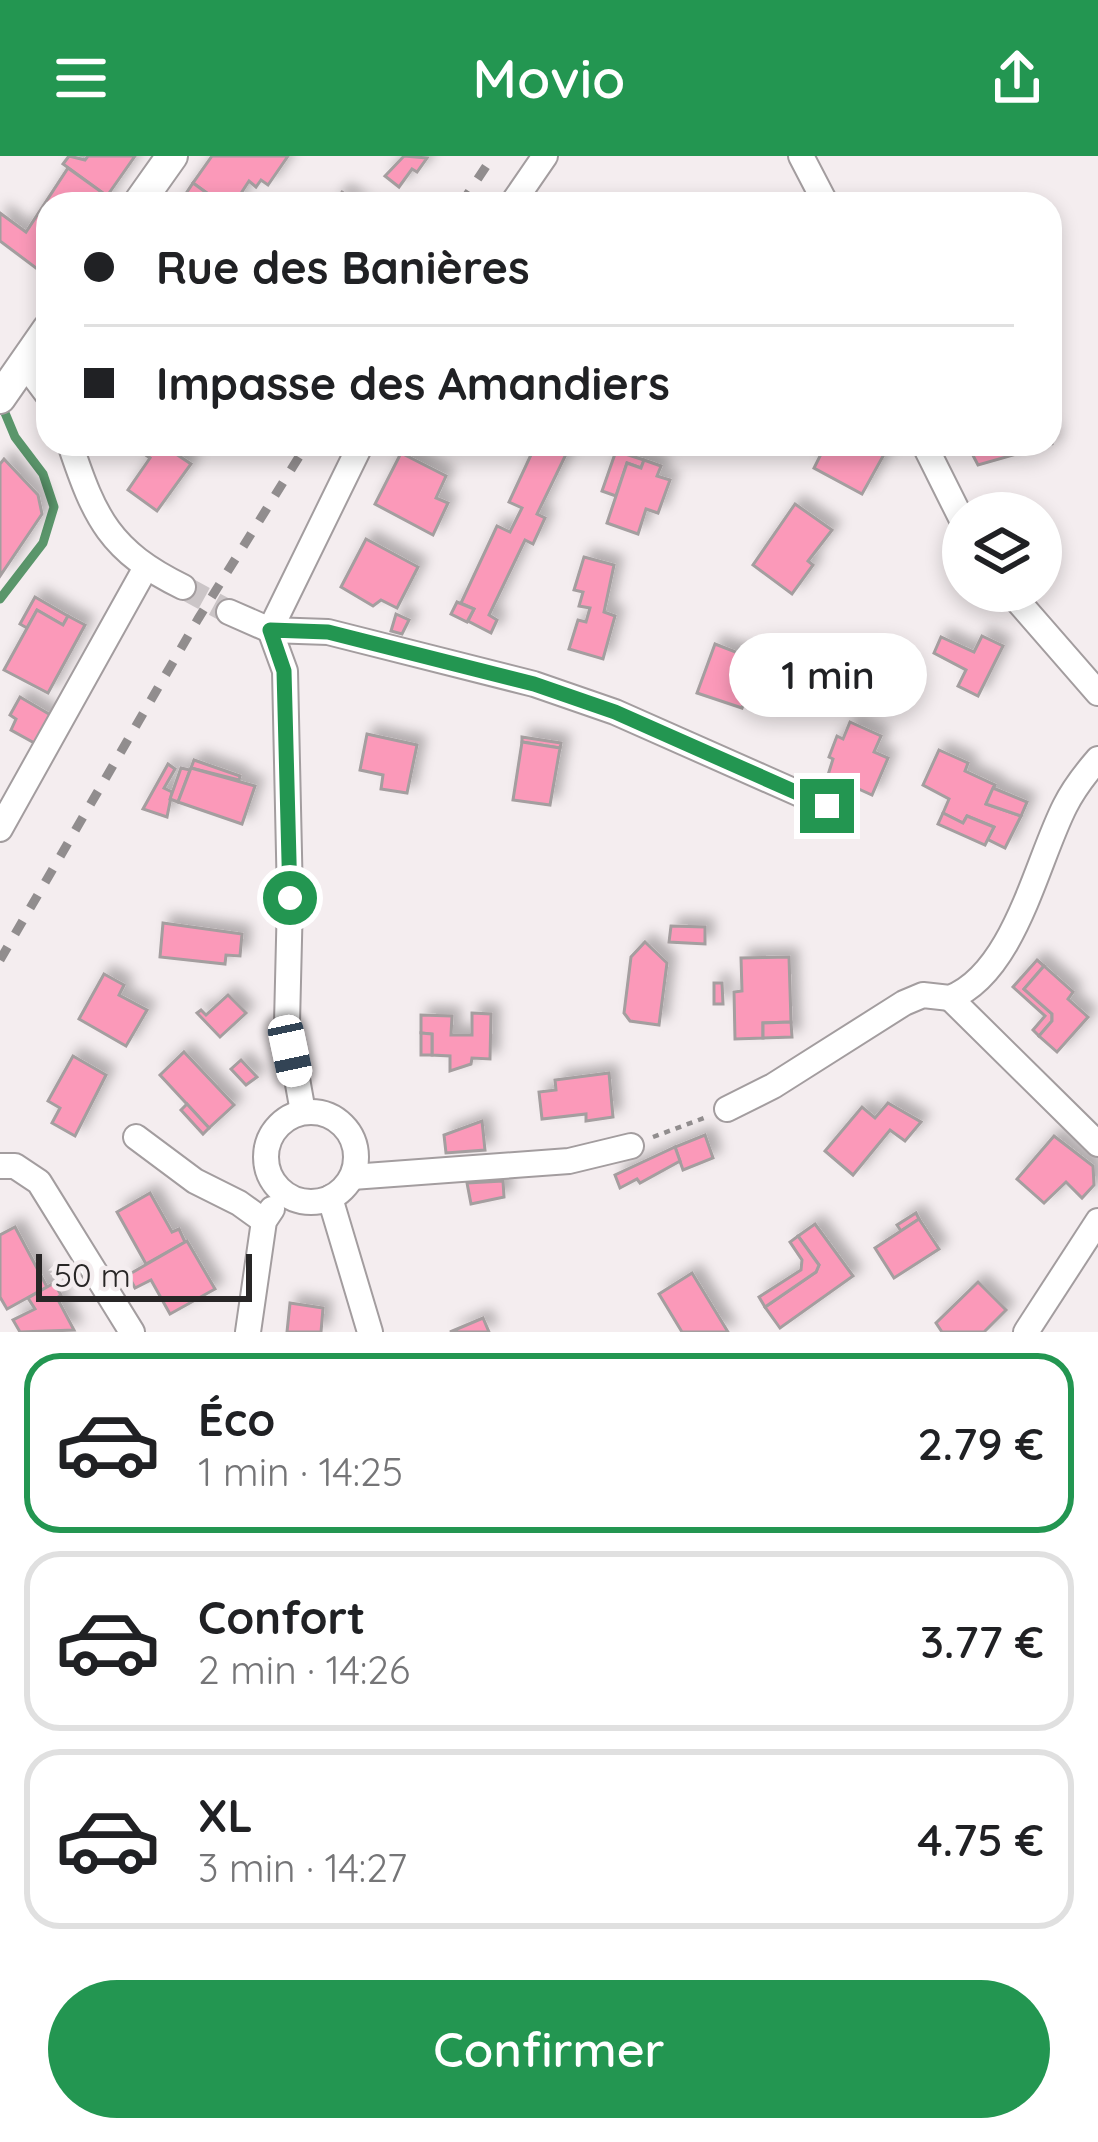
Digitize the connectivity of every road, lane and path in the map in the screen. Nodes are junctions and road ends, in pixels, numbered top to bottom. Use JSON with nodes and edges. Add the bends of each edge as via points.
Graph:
{"nodes":[{"id":1,"x":172,"y":156,"type":"edge"},
{"id":2,"x":545,"y":156,"type":"edge"},
{"id":3,"x":801,"y":156,"type":"edge"},
{"id":4,"x":146,"y":192,"type":"edge"},
{"id":5,"x":520,"y":192,"type":"edge"},
{"id":6,"x":820,"y":192,"type":"edge"},
{"id":7,"x":36,"y":346,"type":"edge"},
{"id":8,"x":24,"y":363,"type":"junction"},
{"id":9,"x":36,"y":379,"type":"edge"},
{"id":10,"x":0,"y":398,"type":"edge"},
{"id":11,"x":74,"y":456,"type":"edge"},
{"id":12,"x":355,"y":456,"type":"edge"},
{"id":13,"x":930,"y":456,"type":"edge"},
{"id":14,"x":948,"y":492,"type":"edge"},
{"id":15,"x":145,"y":568,"type":"junction"},
{"id":16,"x":183,"y":587,"type":"tunnel mouth"},
{"id":17,"x":229,"y":612,"type":"tunnel mouth"},
{"id":18,"x":1027,"y":612,"type":"edge"},
{"id":19,"x":270,"y":630,"type":"junction"},
{"id":20,"x":1098,"y":693,"type":"edge"},
{"id":21,"x":1098,"y":759,"type":"edge"},
{"id":22,"x":827,"y":806,"type":"dead end"},
{"id":23,"x":0,"y":829,"type":"edge"},
{"id":24,"x":950,"y":998,"type":"junction"},
{"id":25,"x":727,"y":1109,"type":"joint"},
{"id":26,"x":303,"y":1112,"type":"junction"},
{"id":27,"x":136,"y":1137,"type":"dead end"},
{"id":28,"x":1098,"y":1144,"type":"edge"},
{"id":29,"x":631,"y":1146,"type":"joint"},
{"id":30,"x":0,"y":1166,"type":"edge"},
{"id":31,"x":352,"y":1177,"type":"junction"},
{"id":32,"x":283,"y":1192,"type":"junction"},
{"id":33,"x":330,"y":1198,"type":"junction"},
{"id":34,"x":264,"y":1221,"type":"junction"},
{"id":35,"x":1098,"y":1221,"type":"edge"},
{"id":36,"x":132,"y":1332,"type":"edge"},
{"id":37,"x":248,"y":1332,"type":"edge"},
{"id":38,"x":370,"y":1332,"type":"edge"},
{"id":39,"x":1026,"y":1332,"type":"edge"}],
"edges":[{"from":1,"to":4,"type":"street"},
{"from":2,"to":5,"type":"street"},
{"from":3,"to":6,"type":"street"},
{"from":7,"to":8,"type":"street"},
{"from":8,"to":9,"type":"street"},
{"from":8,"to":10,"type":"street"},
{"from":11,"to":15,"type":"street","via":[[103,522]]},
{"from":12,"to":19,"type":"street"},
{"from":13,"to":14,"type":"street"},
{"from":15,"to":16,"type":"street"},
{"from":15,"to":23,"type":"street"},
{"from":17,"to":19,"type":"street"},
{"from":18,"to":20,"type":"street"},
{"from":19,"to":22,"type":"street","via":[[328,632],[534,684]]},
{"from":19,"to":26,"type":"street","via":[[284,671],[287,1023]]},
{"from":21,"to":24,"type":"street","via":[[1062,812],[1005,946],[981,978]]},
{"from":24,"to":25,"type":"street","via":[[904,1003]]},
{"from":24,"to":28,"type":"street"},
{"from":25,"to":29,"type":"path"},
{"from":26,"to":31,"type":"street","via":[[343,1124],[356,1149]]},
{"from":26,"to":32,"type":"street","via":[[278,1126],[266,1153]]},
{"from":27,"to":34,"type":"street"},
{"from":29,"to":31,"type":"street","via":[[569,1161]]},
{"from":30,"to":36,"type":"street","via":[[16,1166],[39,1182]]},
{"from":31,"to":33,"type":"street"},
{"from":32,"to":33,"type":"street","via":[[306,1202]]},
{"from":32,"to":34,"type":"street"},
{"from":33,"to":38,"type":"street"},
{"from":34,"to":37,"type":"street"},
{"from":35,"to":39,"type":"street"}]}
